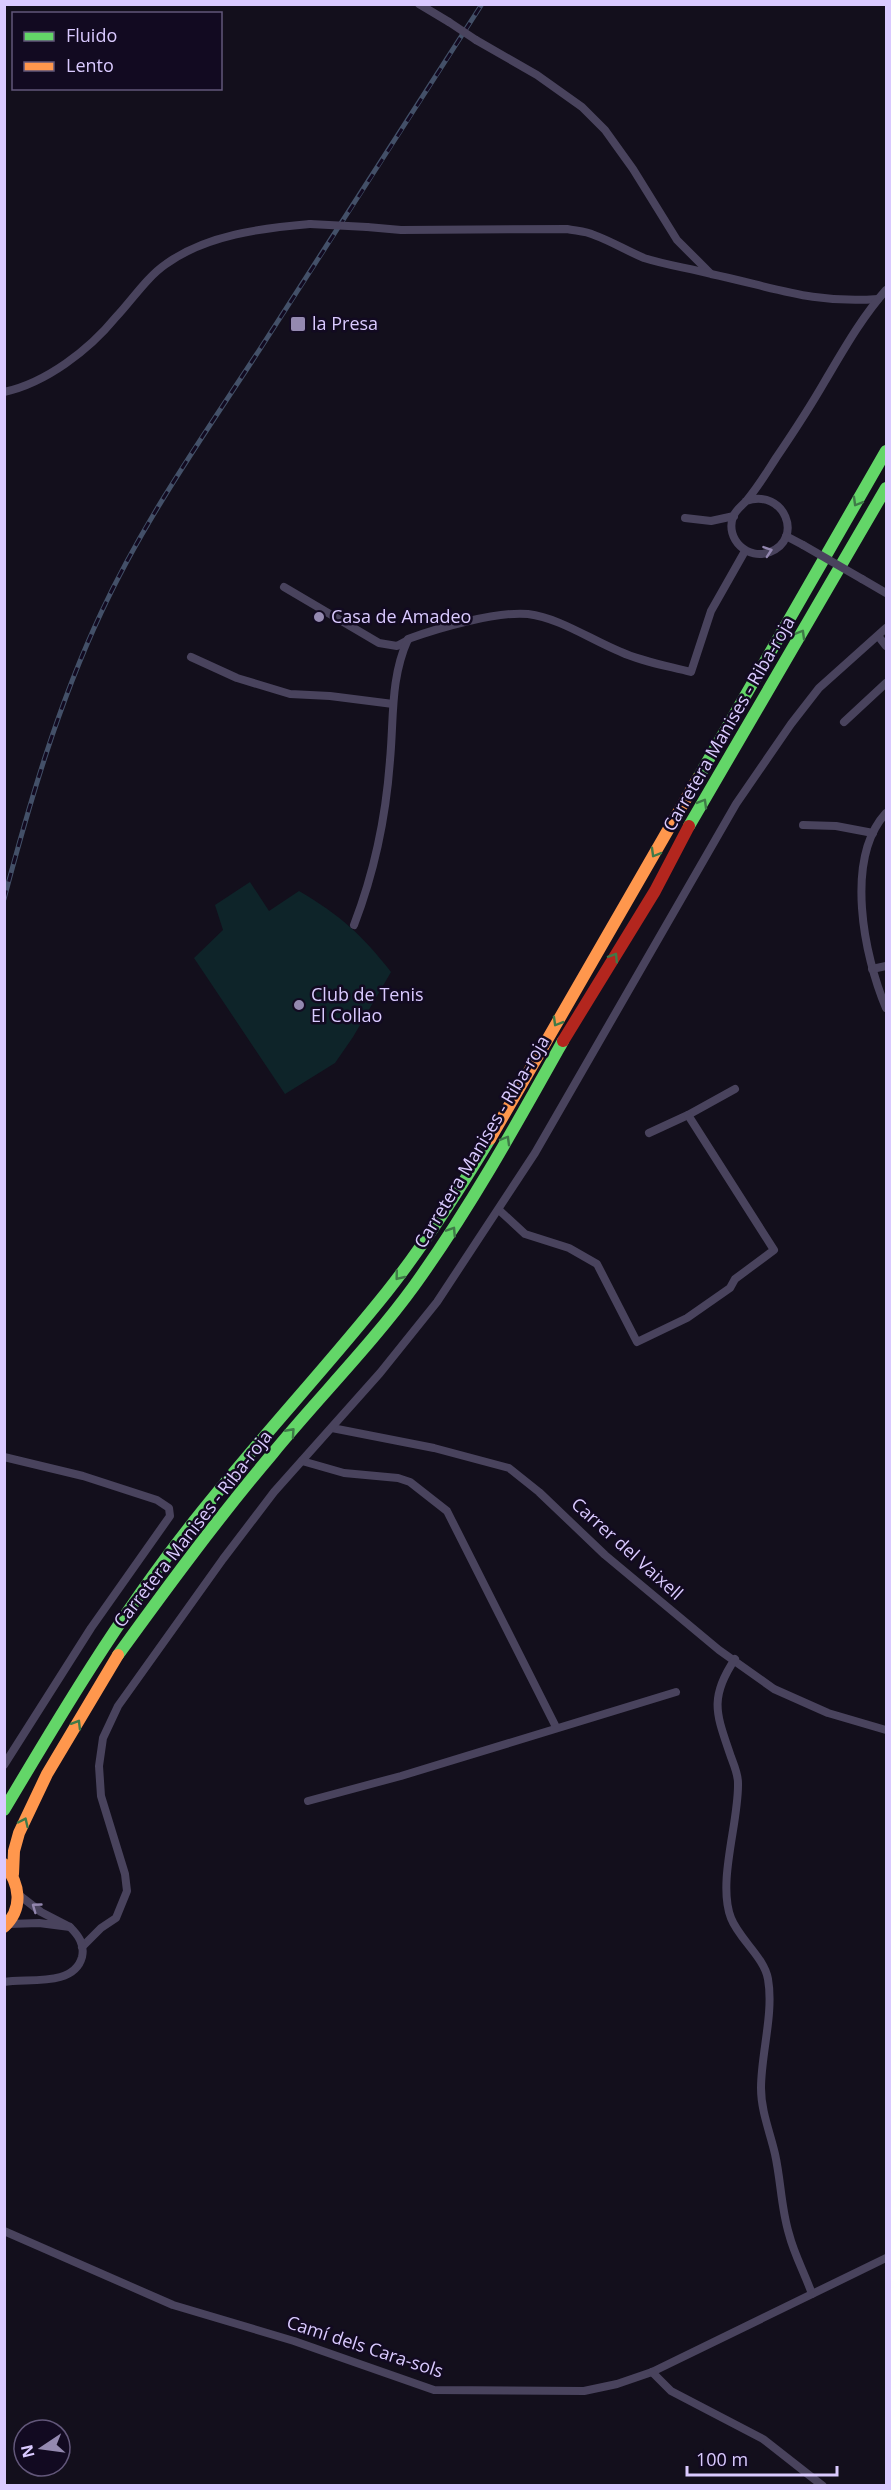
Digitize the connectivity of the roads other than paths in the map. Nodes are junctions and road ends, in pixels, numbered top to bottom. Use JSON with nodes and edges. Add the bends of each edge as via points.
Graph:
{"nodes":[{"id":1,"x":418,"y":4,"type":"edge"},
{"id":2,"x":711,"y":273,"type":"junction"},
{"id":3,"x":886,"y":290,"type":"edge"},
{"id":4,"x":878,"y":299,"type":"junction"},
{"id":5,"x":7,"y":393,"type":"edge"},
{"id":6,"x":886,"y":451,"type":"edge"},
{"id":7,"x":886,"y":488,"type":"edge"},
{"id":8,"x":746,"y":501,"type":"junction"},
{"id":9,"x":734,"y":516,"type":"junction"},
{"id":10,"x":685,"y":518,"type":"dead end"},
{"id":11,"x":786,"y":536,"type":"junction"},
{"id":12,"x":745,"y":550,"type":"junction"},
{"id":13,"x":284,"y":587,"type":"dead end"},
{"id":14,"x":886,"y":593,"type":"edge"},
{"id":15,"x":886,"y":628,"type":"edge"},
{"id":16,"x":879,"y":637,"type":"junction"},
{"id":17,"x":408,"y":639,"type":"junction"},
{"id":18,"x":886,"y":646,"type":"edge"},
{"id":19,"x":191,"y":657,"type":"dead end"},
{"id":20,"x":886,"y":683,"type":"edge"},
{"id":21,"x":393,"y":704,"type":"junction"},
{"id":22,"x":844,"y":722,"type":"dead end"},
{"id":23,"x":886,"y":813,"type":"edge"},
{"id":24,"x":803,"y":825,"type":"dead end"},
{"id":25,"x":873,"y":833,"type":"junction"},
{"id":26,"x":354,"y":925,"type":"dead end"},
{"id":27,"x":886,"y":966,"type":"edge"},
{"id":28,"x":872,"y":969,"type":"junction"},
{"id":29,"x":886,"y":1008,"type":"edge"},
{"id":30,"x":735,"y":1089,"type":"dead end"},
{"id":31,"x":688,"y":1115,"type":"junction"},
{"id":32,"x":650,"y":1133,"type":"dead end"},
{"id":33,"x":499,"y":1210,"type":"junction"},
{"id":34,"x":332,"y":1428,"type":"junction"},
{"id":35,"x":4,"y":1457,"type":"edge"},
{"id":36,"x":302,"y":1461,"type":"junction"},
{"id":37,"x":735,"y":1659,"type":"junction"},
{"id":38,"x":676,"y":1692,"type":"dead end"},
{"id":39,"x":556,"y":1727,"type":"junction"},
{"id":40,"x":886,"y":1730,"type":"edge"},
{"id":41,"x":4,"y":1764,"type":"edge"},
{"id":42,"x":308,"y":1801,"type":"dead end"},
{"id":43,"x":4,"y":1810,"type":"edge"},
{"id":44,"x":4,"y":1863,"type":"edge"},
{"id":45,"x":13,"y":1874,"type":"junction"},
{"id":46,"x":19,"y":1895,"type":"junction"},
{"id":47,"x":7,"y":1925,"type":"edge"},
{"id":48,"x":70,"y":1927,"type":"junction"},
{"id":49,"x":82,"y":1947,"type":"junction"},
{"id":50,"x":4,"y":1982,"type":"edge"},
{"id":51,"x":4,"y":2231,"type":"edge"},
{"id":52,"x":886,"y":2258,"type":"edge"},
{"id":53,"x":812,"y":2294,"type":"junction"},
{"id":54,"x":652,"y":2372,"type":"junction"},
{"id":55,"x":823,"y":2486,"type":"edge"}],
"edges":[{"from":1,"to":2,"type":"street","bridge":true,"via":[[537,75],[582,107],[605,130],[633,169],[677,240]]},
{"from":2,"to":4,"type":"street","via":[[813,298]]},
{"from":2,"to":5,"type":"street","bridge":true,"via":[[678,268],[592,234],[567,229],[401,230],[310,224],[270,228],[201,246],[166,264],[108,328],[60,369]]},
{"from":3,"to":4,"type":"street"},
{"from":4,"to":8,"type":"street"},
{"from":6,"to":43,"type":"main road","name":"Carretera Manises - Riba-roja","one_way":true,"via":[[449,1206],[408,1266],[254,1448],[130,1608]]},
{"from":45,"to":7,"type":"main road","name":"Carretera Manises - Riba-roja","one_way":true,"via":[[18,1833],[46,1774],[113,1662],[273,1452],[402,1303],[473,1199]]},
{"from":8,"to":9,"type":"street"},
{"from":8,"to":11,"type":"street","via":[[763,498],[776,503],[786,518]]},
{"from":9,"to":10,"type":"street","via":[[711,521]]},
{"from":9,"to":12,"type":"street","via":[[734,539]]},
{"from":12,"to":11,"type":"street","one_way":true,"via":[[769,553]]},
{"from":11,"to":14,"type":"street","bridge":true},
{"from":12,"to":17,"type":"street","via":[[711,611],[691,672],[623,653],[529,614],[431,630]]},
{"from":13,"to":17,"type":"street","via":[[379,643],[397,646]]},
{"from":15,"to":16,"type":"street"},
{"from":16,"to":18,"type":"street"},
{"from":16,"to":33,"type":"street","via":[[819,688],[736,804]]},
{"from":17,"to":21,"type":"street","via":[[399,660]]},
{"from":19,"to":21,"type":"street","via":[[237,678],[290,694]]},
{"from":20,"to":22,"type":"street"},
{"from":21,"to":26,"type":"street","via":[[390,762],[380,828],[370,884]]},
{"from":23,"to":25,"type":"street"},
{"from":24,"to":25,"type":"street"},
{"from":25,"to":28,"type":"street","via":[[860,905]]},
{"from":27,"to":28,"type":"street"},
{"from":28,"to":29,"type":"street"},
{"from":30,"to":31,"type":"street"},
{"from":31,"to":32,"type":"street"},
{"from":31,"to":33,"type":"street","via":[[774,1250],[735,1279],[730,1288],[668,1329],[637,1342],[597,1264],[569,1248],[525,1234]]},
{"from":33,"to":34,"type":"street","via":[[417,1328]]},
{"from":34,"to":36,"type":"street"},
{"from":34,"to":37,"type":"street","name":"Carrer del Vaixell","via":[[509,1468],[614,1562]]},
{"from":35,"to":41,"type":"street","via":[[83,1476],[157,1500],[169,1508],[170,1516],[91,1628]]},
{"from":36,"to":39,"type":"street","via":[[344,1473],[410,1482],[447,1510]]},
{"from":36,"to":49,"type":"street","via":[[266,1502],[137,1677],[103,1738],[99,1766],[101,1796],[127,1891],[116,1918]]},
{"from":37,"to":40,"type":"street","name":"Carrer del Vaixell","via":[[774,1689],[828,1713]]},
{"from":37,"to":53,"type":"street","via":[[718,1691],[718,1721],[739,1780],[726,1888],[731,1917],[768,1978],[761,2088],[764,2116],[776,2156],[789,2236]]},
{"from":38,"to":39,"type":"street"},
{"from":39,"to":42,"type":"street"},
{"from":44,"to":45,"type":"main road"},
{"from":45,"to":46,"type":"main road"},
{"from":46,"to":47,"type":"main road","via":[[17,1910]]},
{"from":48,"to":46,"type":"street","one_way":true},
{"from":47,"to":48,"type":"street","via":[[39,1923]]},
{"from":48,"to":49,"type":"street"},
{"from":49,"to":50,"type":"street","via":[[82,1958],[67,1975]]},
{"from":51,"to":54,"type":"street","name":"Camí dels Cara-sols","via":[[173,2305],[294,2341],[434,2390],[584,2391],[617,2385]]},
{"from":52,"to":53,"type":"street","name":"Camí dels Cara-sols"},
{"from":53,"to":54,"type":"street","name":"Camí dels Cara-sols"},
{"from":54,"to":55,"type":"street","via":[[671,2391],[762,2439]]}]}
